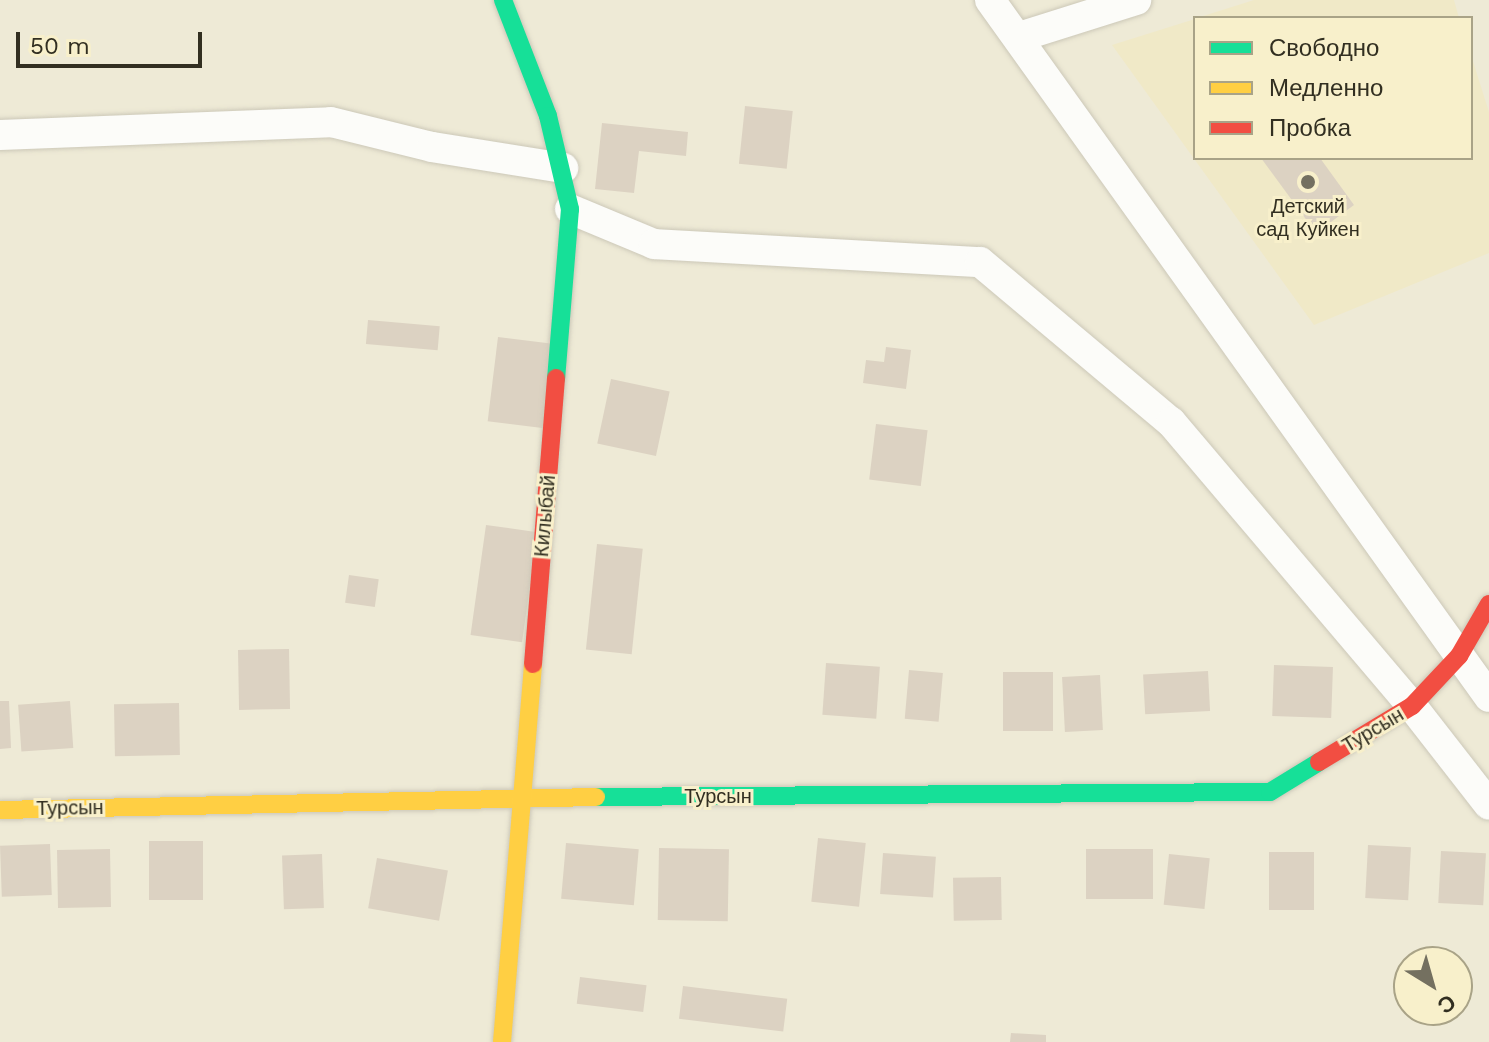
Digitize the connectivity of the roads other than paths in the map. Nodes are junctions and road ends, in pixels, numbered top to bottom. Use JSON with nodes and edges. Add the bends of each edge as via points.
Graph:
{"nodes":[{"id":1,"x":503,"y":0,"type":"edge"},
{"id":2,"x":990,"y":0,"type":"edge"},
{"id":3,"x":1136,"y":0,"type":"edge"},
{"id":4,"x":1019,"y":37,"type":"junction"},
{"id":5,"x":0,"y":135,"type":"edge"},
{"id":6,"x":563,"y":168,"type":"junction"},
{"id":7,"x":570,"y":209,"type":"junction"},
{"id":8,"x":1489,"y":604,"type":"edge"},
{"id":9,"x":1459,"y":656,"type":"junction"},
{"id":10,"x":1489,"y":697,"type":"edge"},
{"id":11,"x":1412,"y":706,"type":"junction"},
{"id":12,"x":523,"y":798,"type":"junction"},
{"id":13,"x":1489,"y":805,"type":"edge"},
{"id":14,"x":0,"y":810,"type":"edge"},
{"id":15,"x":502,"y":1042,"type":"edge"}],
"edges":[{"from":1,"to":6,"type":"street","name":"Килыбай"},
{"from":2,"to":4,"type":"street"},
{"from":3,"to":4,"type":"street"},
{"from":4,"to":9,"type":"street"},
{"from":5,"to":6,"type":"street","via":[[331,122],[432,147]]},
{"from":6,"to":7,"type":"street","name":"Килыбай"},
{"from":7,"to":11,"type":"street","via":[[654,244],[980,262],[1171,422]]},
{"from":7,"to":12,"type":"street","name":"Килыбай"},
{"from":8,"to":9,"type":"street","name":"Турсын"},
{"from":9,"to":10,"type":"street"},
{"from":9,"to":11,"type":"street","name":"Турсын"},
{"from":11,"to":12,"type":"street","name":"Турсын","via":[[1270,792]]},
{"from":11,"to":13,"type":"street"},
{"from":12,"to":14,"type":"street","name":"Турсын"},
{"from":12,"to":15,"type":"street","name":"Килыбай"}]}
